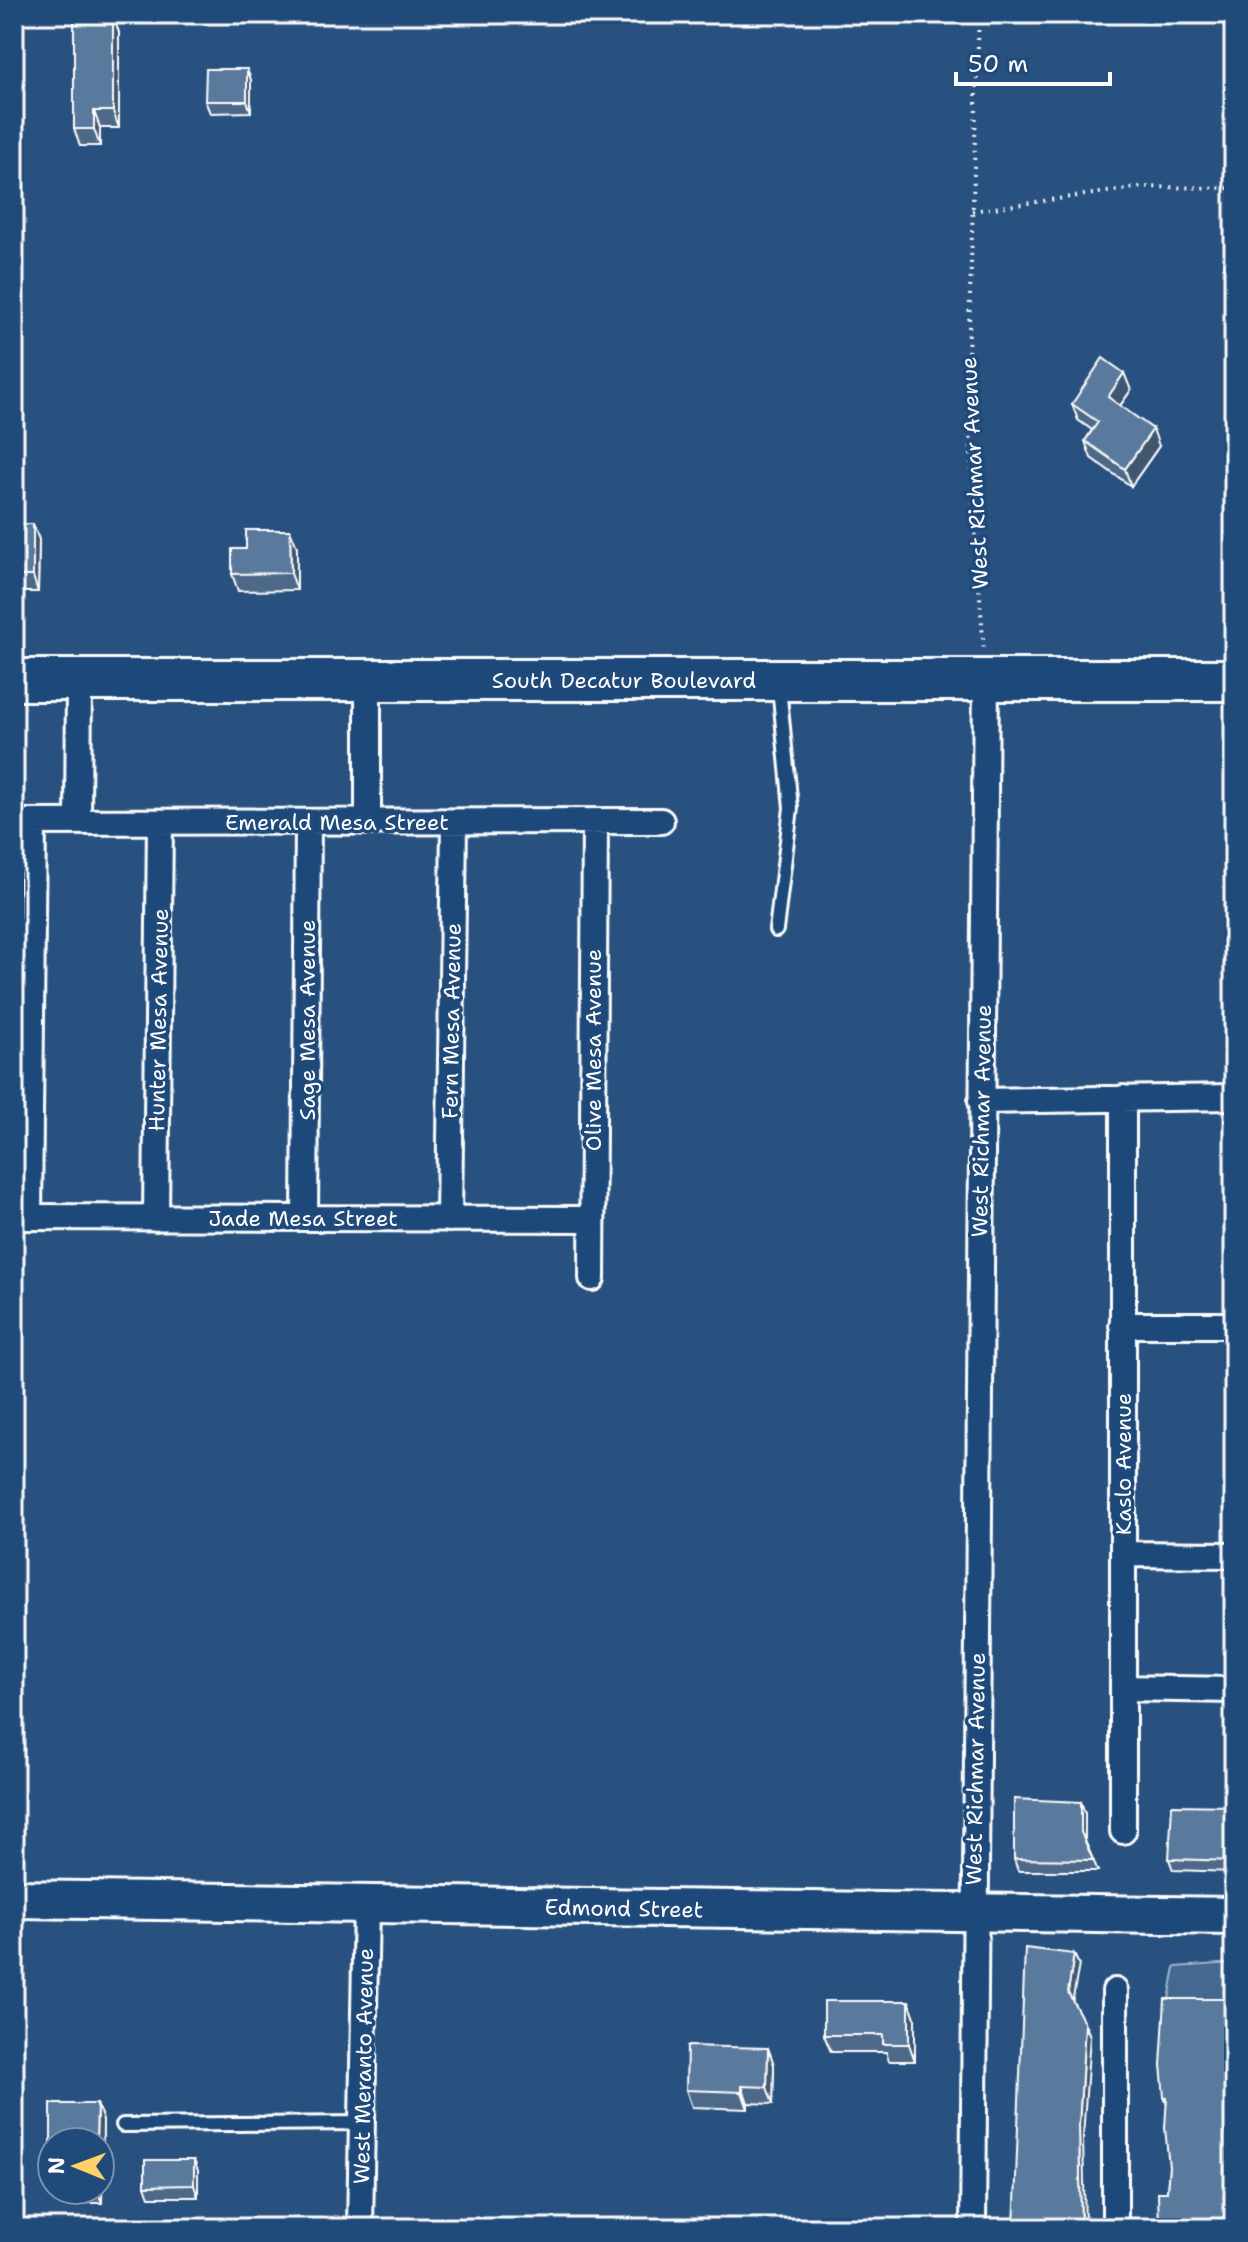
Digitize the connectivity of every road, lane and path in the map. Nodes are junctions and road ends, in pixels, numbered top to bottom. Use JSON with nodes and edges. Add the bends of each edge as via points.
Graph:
{"nodes":[{"id":1,"x":979,"y":14,"type":"edge"},
{"id":2,"x":1234,"y":188,"type":"edge"},
{"id":3,"x":972,"y":211,"type":"junction"},
{"id":4,"x":986,"y":678,"type":"junction"},
{"id":5,"x":779,"y":679,"type":"junction"},
{"id":6,"x":14,"y":680,"type":"edge"},
{"id":7,"x":1234,"y":680,"type":"edge"},
{"id":8,"x":79,"y":681,"type":"junction"},
{"id":9,"x":368,"y":682,"type":"junction"},
{"id":10,"x":661,"y":821,"type":"dead end"},
{"id":11,"x":24,"y":822,"type":"edge"},
{"id":12,"x":78,"y":822,"type":"junction"},
{"id":13,"x":160,"y":822,"type":"junction"},
{"id":14,"x":308,"y":822,"type":"junction"},
{"id":15,"x":368,"y":822,"type":"junction"},
{"id":16,"x":454,"y":822,"type":"junction"},
{"id":17,"x":595,"y":823,"type":"junction"},
{"id":18,"x":776,"y":930,"type":"dead end"},
{"id":19,"x":1234,"y":1097,"type":"edge"},
{"id":20,"x":1123,"y":1098,"type":"junction"},
{"id":21,"x":981,"y":1101,"type":"junction"},
{"id":22,"x":22,"y":1217,"type":"edge"},
{"id":23,"x":156,"y":1218,"type":"junction"},
{"id":24,"x":305,"y":1218,"type":"junction"},
{"id":25,"x":449,"y":1219,"type":"junction"},
{"id":26,"x":592,"y":1219,"type":"junction"},
{"id":27,"x":592,"y":1278,"type":"dead end"},
{"id":28,"x":1122,"y":1325,"type":"junction"},
{"id":29,"x":1234,"y":1325,"type":"edge"},
{"id":30,"x":1123,"y":1554,"type":"junction"},
{"id":31,"x":1234,"y":1555,"type":"edge"},
{"id":32,"x":1123,"y":1688,"type":"junction"},
{"id":33,"x":1234,"y":1690,"type":"edge"},
{"id":34,"x":1123,"y":1831,"type":"dead end"},
{"id":35,"x":14,"y":1899,"type":"edge"},
{"id":36,"x":366,"y":1904,"type":"junction"},
{"id":37,"x":973,"y":1913,"type":"junction"},
{"id":38,"x":1234,"y":1916,"type":"edge"},
{"id":39,"x":1115,"y":1991,"type":"dead end"},
{"id":40,"x":363,"y":2123,"type":"junction"},
{"id":41,"x":123,"y":2125,"type":"dead end"},
{"id":42,"x":360,"y":2228,"type":"edge"},
{"id":43,"x":973,"y":2228,"type":"edge"},
{"id":44,"x":1115,"y":2228,"type":"edge"}],
"edges":[{"from":1,"to":3,"type":"path","name":"West Richmar Avenue"},
{"from":2,"to":3,"type":"path","via":[[1142,187]]},
{"from":3,"to":4,"type":"path","name":"West Richmar Avenue","via":[[969,386]]},
{"from":4,"to":5,"type":"main road","name":"South Decatur Boulevard"},
{"from":4,"to":7,"type":"main road","name":"South Decatur Boulevard"},
{"from":4,"to":21,"type":"street","name":"West Richmar Avenue"},
{"from":5,"to":9,"type":"main road","name":"South Decatur Boulevard"},
{"from":5,"to":18,"type":"lane","via":[[791,808]]},
{"from":6,"to":8,"type":"main road","name":"South Decatur Boulevard"},
{"from":8,"to":9,"type":"main road","name":"South Decatur Boulevard"},
{"from":8,"to":12,"type":"street"},
{"from":9,"to":15,"type":"street"},
{"from":10,"to":17,"type":"street","name":"Emerald Mesa Street"},
{"from":11,"to":12,"type":"street","name":"Emerald Mesa Street"},
{"from":11,"to":22,"type":"street"},
{"from":12,"to":13,"type":"street","name":"Emerald Mesa Street"},
{"from":13,"to":14,"type":"street","name":"Emerald Mesa Street"},
{"from":13,"to":23,"type":"street","name":"Hunter Mesa Avenue"},
{"from":14,"to":15,"type":"street","name":"Emerald Mesa Street"},
{"from":14,"to":24,"type":"street","name":"Sage Mesa Avenue"},
{"from":15,"to":16,"type":"street","name":"Emerald Mesa Street"},
{"from":16,"to":17,"type":"street","name":"Emerald Mesa Street"},
{"from":16,"to":25,"type":"street","name":"Fern Mesa Avenue"},
{"from":17,"to":26,"type":"street","name":"Olive Mesa Avenue"},
{"from":19,"to":20,"type":"street"},
{"from":20,"to":21,"type":"street"},
{"from":20,"to":28,"type":"street","name":"Kaslo Avenue"},
{"from":21,"to":37,"type":"street","name":"West Richmar Avenue"},
{"from":22,"to":23,"type":"street","name":"Jade Mesa Street"},
{"from":23,"to":24,"type":"street","name":"Jade Mesa Street"},
{"from":24,"to":25,"type":"street","name":"Jade Mesa Street"},
{"from":25,"to":26,"type":"street","name":"Jade Mesa Street"},
{"from":26,"to":27,"type":"street","name":"Olive Mesa Avenue"},
{"from":28,"to":29,"type":"street"},
{"from":28,"to":30,"type":"street","name":"Kaslo Avenue"},
{"from":30,"to":31,"type":"street"},
{"from":30,"to":32,"type":"street","name":"Kaslo Avenue"},
{"from":32,"to":33,"type":"street"},
{"from":32,"to":34,"type":"street","name":"Kaslo Avenue"},
{"from":35,"to":36,"type":"street","name":"Edmond Street"},
{"from":36,"to":37,"type":"street","name":"Edmond Street"},
{"from":36,"to":40,"type":"street","name":"West Meranto Avenue"},
{"from":37,"to":38,"type":"street","name":"Edmond Street"},
{"from":37,"to":43,"type":"street","name":"West Richmar Avenue"},
{"from":39,"to":44,"type":"street"},
{"from":40,"to":41,"type":"lane"},
{"from":40,"to":42,"type":"street","name":"West Meranto Avenue"}]}
